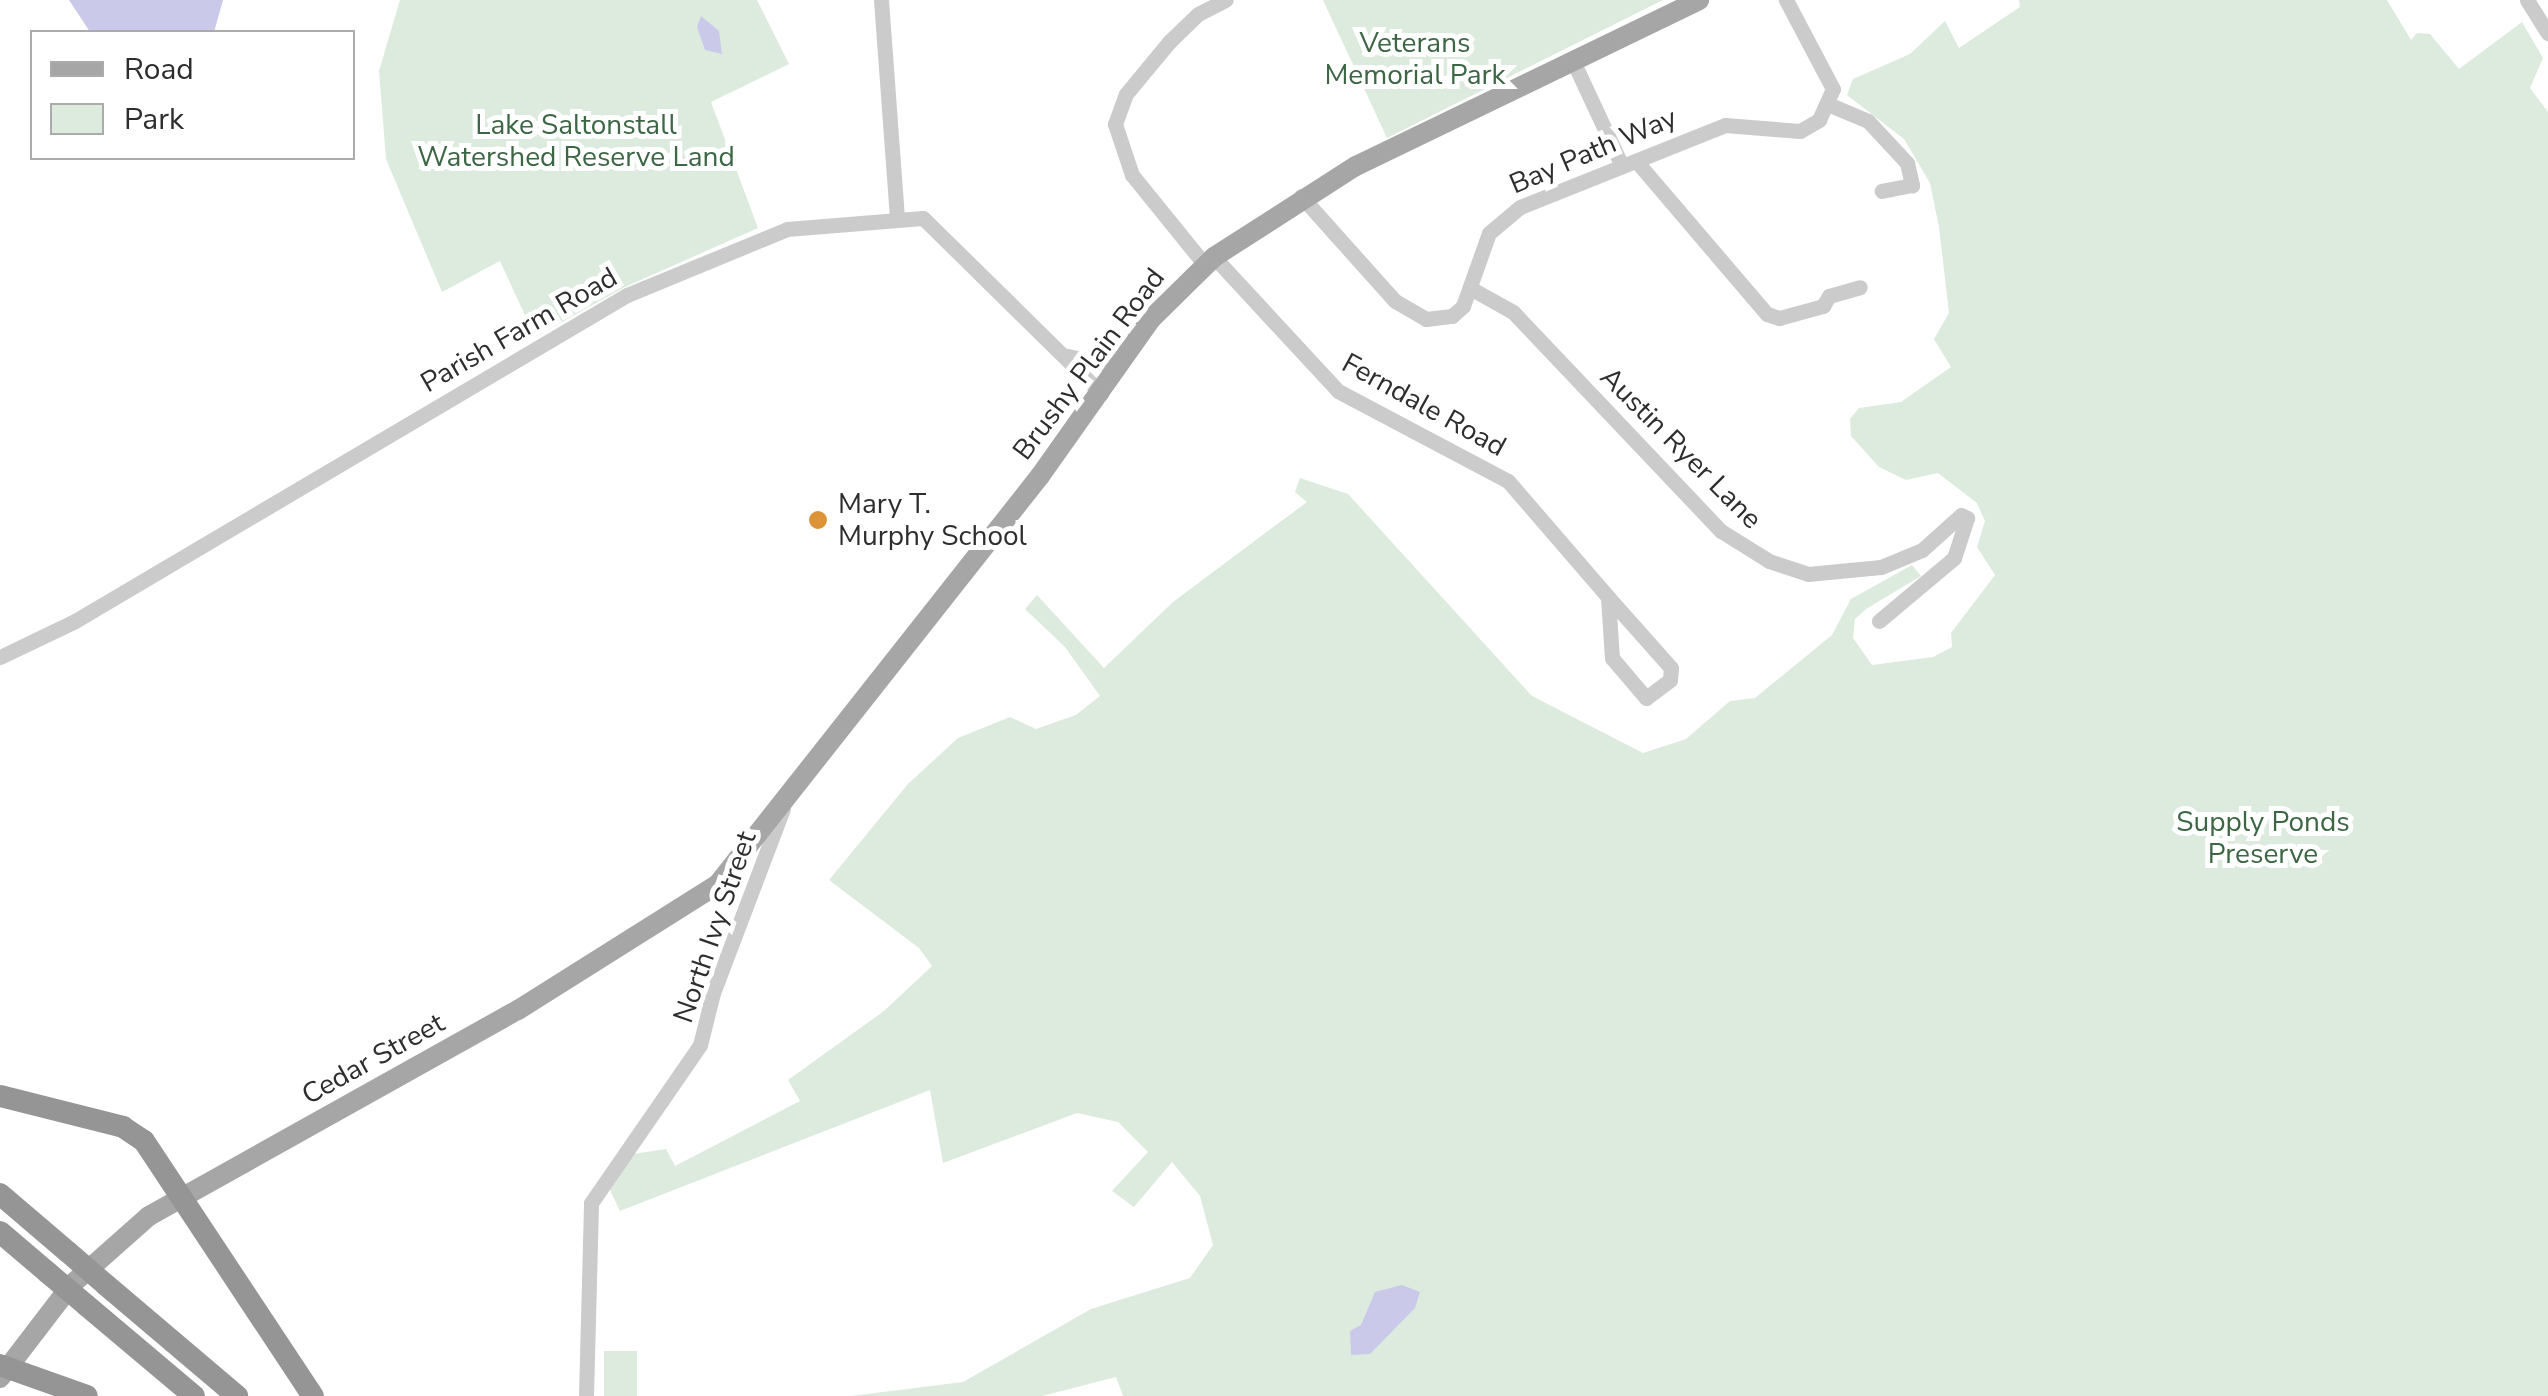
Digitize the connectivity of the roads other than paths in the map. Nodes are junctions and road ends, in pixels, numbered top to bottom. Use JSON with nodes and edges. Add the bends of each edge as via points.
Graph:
{"nodes":[{"id":1,"x":882,"y":0,"type":"edge"},
{"id":2,"x":1226,"y":0,"type":"edge"},
{"id":3,"x":1699,"y":0,"type":"edge"},
{"id":4,"x":1786,"y":0,"type":"edge"},
{"id":5,"x":2526,"y":0,"type":"edge"},
{"id":6,"x":1195,"y":7,"type":"edge"},
{"id":7,"x":2548,"y":33,"type":"edge"},
{"id":8,"x":1573,"y":61,"type":"junction"},
{"id":9,"x":1830,"y":105,"type":"junction"},
{"id":10,"x":1629,"y":164,"type":"junction"},
{"id":11,"x":1882,"y":191,"type":"dead end"},
{"id":12,"x":1301,"y":196,"type":"junction"},
{"id":13,"x":897,"y":219,"type":"junction"},
{"id":14,"x":1210,"y":260,"type":"junction"},
{"id":15,"x":1860,"y":287,"type":"dead end"},
{"id":16,"x":1470,"y":288,"type":"junction"},
{"id":17,"x":1136,"y":342,"type":"junction"},
{"id":18,"x":1060,"y":352,"type":"junction"},
{"id":19,"x":1101,"y":393,"type":"junction"},
{"id":20,"x":1608,"y":597,"type":"junction"},
{"id":21,"x":1878,"y":620,"type":"dead end"},
{"id":22,"x":0,"y":656,"type":"edge"},
{"id":23,"x":786,"y":802,"type":"junction"},
{"id":24,"x":0,"y":1096,"type":"edge"},
{"id":25,"x":0,"y":1194,"type":"edge"},
{"id":26,"x":185,"y":1194,"type":"junction"},
{"id":27,"x":0,"y":1232,"type":"edge"},
{"id":28,"x":2,"y":1370,"type":"edge"},
{"id":29,"x":87,"y":1396,"type":"edge"},
{"id":30,"x":194,"y":1396,"type":"edge"},
{"id":31,"x":237,"y":1396,"type":"edge"},
{"id":32,"x":313,"y":1396,"type":"edge"},
{"id":33,"x":586,"y":1396,"type":"edge"}],
"edges":[{"from":1,"to":13,"type":"street"},
{"from":2,"to":6,"type":"street"},
{"from":3,"to":8,"type":"main road","name":"Brushy Plain Road"},
{"from":4,"to":9,"type":"street","via":[[1833,89]]},
{"from":5,"to":7,"type":"street"},
{"from":6,"to":14,"type":"street","name":"Ferndale Road","via":[[1126,94],[1115,124],[1118,150],[1132,175]]},
{"from":8,"to":10,"type":"street"},
{"from":8,"to":12,"type":"main road","name":"Brushy Plain Road"},
{"from":9,"to":10,"type":"street","name":"Bay Path Way","via":[[1800,131],[1725,125]]},
{"from":9,"to":11,"type":"street","via":[[1868,120],[1907,163],[1912,185]]},
{"from":10,"to":15,"type":"street","via":[[1767,314],[1779,318],[1823,306],[1829,296]]},
{"from":10,"to":16,"type":"street","name":"Bay Path Way","via":[[1503,219],[1489,233]]},
{"from":12,"to":14,"type":"main road","name":"Brushy Plain Road"},
{"from":12,"to":16,"type":"street","name":"Bay Path Way","via":[[1375,281],[1414,314],[1439,321],[1452,316]]},
{"from":13,"to":18,"type":"street","name":"Parish Farm Road","via":[[923,218],[939,227]]},
{"from":13,"to":22,"type":"street","name":"Parish Farm Road","via":[[787,229],[626,295],[76,621]]},
{"from":14,"to":17,"type":"main road","name":"Brushy Plain Road","via":[[1166,301]]},
{"from":14,"to":20,"type":"street","name":"Ferndale Road","via":[[1338,391],[1508,481]]},
{"from":16,"to":21,"type":"street","name":"Austin Ryer Lane","via":[[1514,312],[1721,530],[1769,561],[1808,574],[1882,567],[1922,550],[1962,515],[1967,518],[1954,558]]},
{"from":17,"to":18,"type":"street","via":[[1102,363]]},
{"from":17,"to":19,"type":"main road","name":"Brushy Plain Road"},
{"from":18,"to":19,"type":"street","name":"Parish Farm Road"},
{"from":19,"to":23,"type":"main road","name":"Brushy Plain Road"},
{"from":20,"to":20,"type":"street","name":"Ferndale Road","via":[[1671,668],[1670,680],[1646,698],[1612,658]]},
{"from":23,"to":26,"type":"main road","name":"Cedar Street","via":[[718,884],[518,1010]]},
{"from":23,"to":33,"type":"street","name":"North Ivy Street","via":[[713,993],[700,1045],[591,1203]]},
{"from":24,"to":26,"type":"highway","via":[[134,1133]]},
{"from":25,"to":31,"type":"highway","bridge":true},
{"from":26,"to":28,"type":"main road","name":"Cedar Street","via":[[105,1250]]},
{"from":26,"to":32,"type":"highway"},
{"from":27,"to":30,"type":"highway","bridge":true},
{"from":28,"to":29,"type":"highway"}]}
